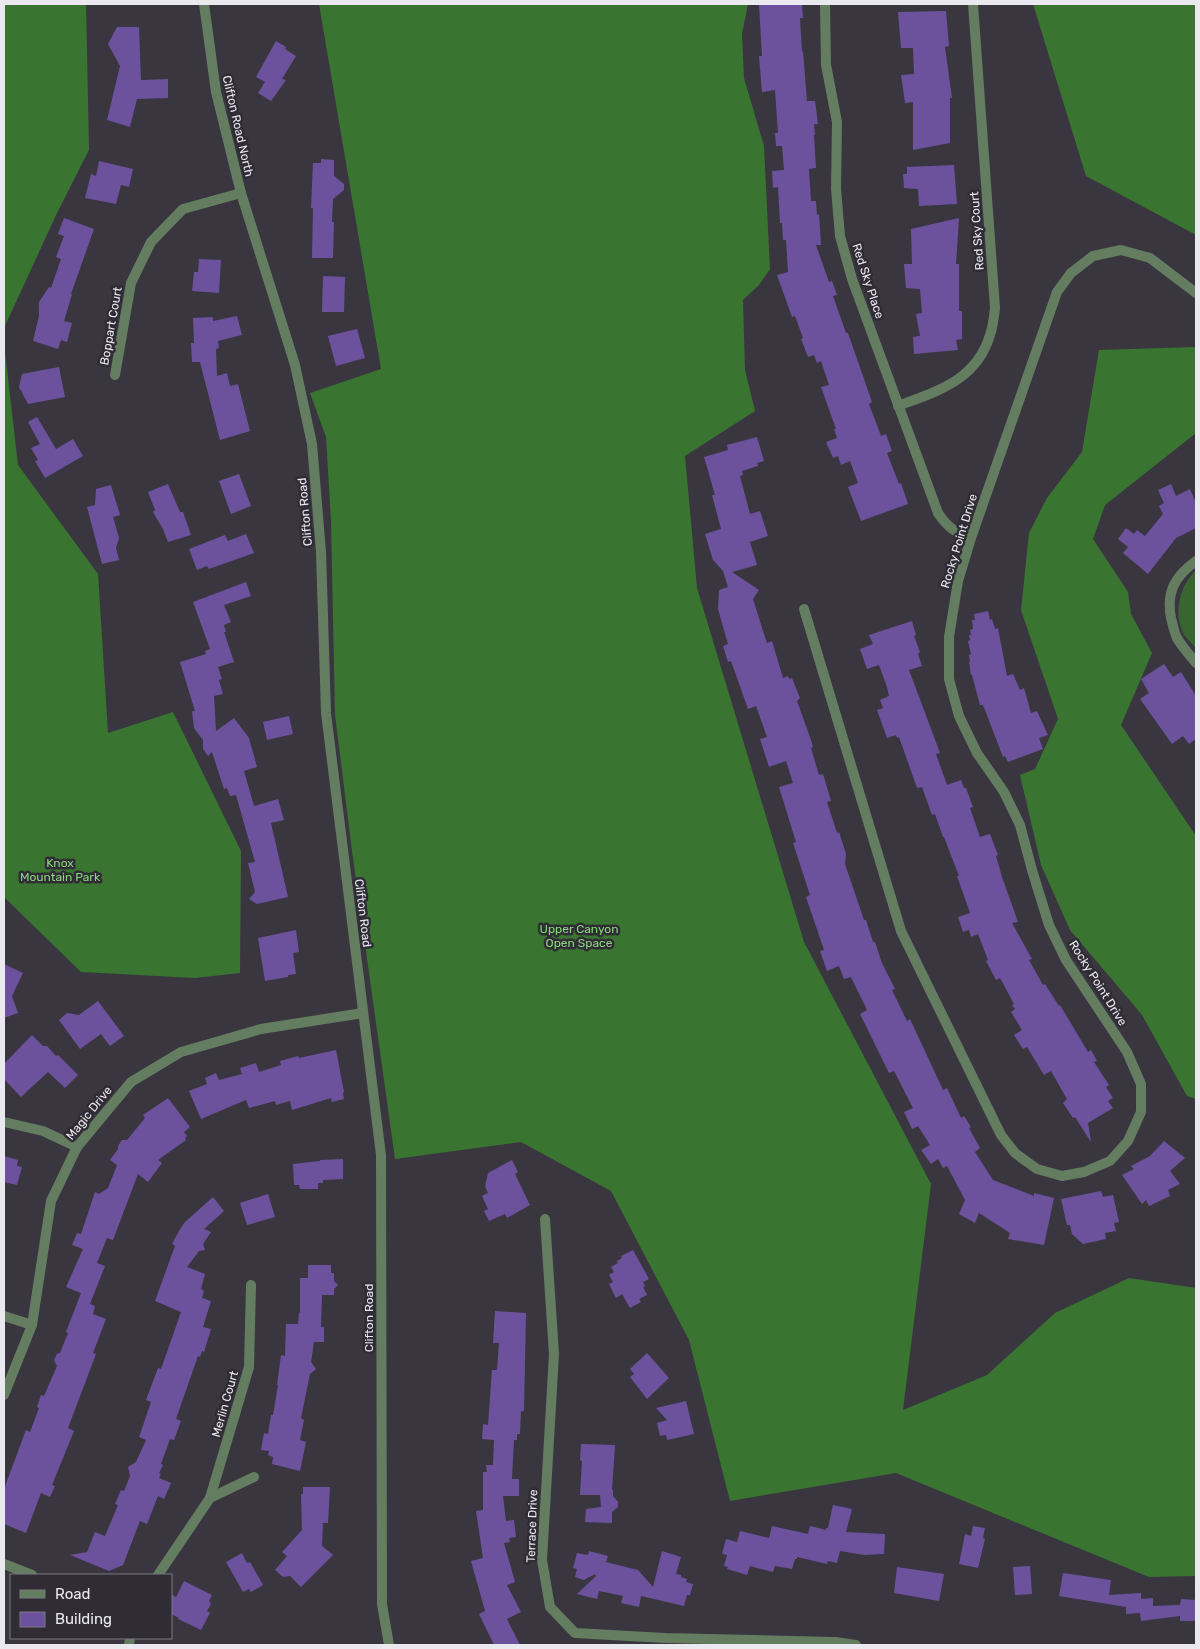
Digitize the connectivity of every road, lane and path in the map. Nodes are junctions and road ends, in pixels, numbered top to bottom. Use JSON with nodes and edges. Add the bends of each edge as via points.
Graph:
{"nodes":[{"id":1,"x":204,"y":4,"type":"edge"},
{"id":2,"x":825,"y":4,"type":"edge"},
{"id":3,"x":973,"y":4,"type":"edge"},
{"id":4,"x":241,"y":193,"type":"junction"},
{"id":5,"x":1196,"y":293,"type":"edge"},
{"id":6,"x":115,"y":375,"type":"dead end"},
{"id":7,"x":898,"y":406,"type":"junction"},
{"id":8,"x":971,"y":538,"type":"junction"},
{"id":9,"x":1196,"y":561,"type":"edge"},
{"id":10,"x":804,"y":609,"type":"dead end"},
{"id":11,"x":1196,"y":663,"type":"edge"},
{"id":12,"x":363,"y":1013,"type":"junction"},
{"id":13,"x":4,"y":1122,"type":"edge"},
{"id":14,"x":77,"y":1147,"type":"junction"},
{"id":15,"x":545,"y":1219,"type":"dead end"},
{"id":16,"x":251,"y":1285,"type":"dead end"},
{"id":17,"x":4,"y":1316,"type":"edge"},
{"id":18,"x":32,"y":1325,"type":"junction"},
{"id":19,"x":4,"y":1395,"type":"edge"},
{"id":20,"x":254,"y":1477,"type":"dead end"},
{"id":21,"x":210,"y":1498,"type":"junction"},
{"id":22,"x":4,"y":1564,"type":"edge"},
{"id":23,"x":29,"y":1574,"type":"edge"},
{"id":24,"x":159,"y":1574,"type":"edge"},
{"id":25,"x":389,"y":1645,"type":"edge"},
{"id":26,"x":856,"y":1645,"type":"edge"}],
"edges":[{"from":1,"to":4,"type":"street","name":"Clifton Road North","via":[[216,92]]},
{"from":2,"to":7,"type":"street","name":"Red Sky Place","via":[[826,65],[837,122],[836,189],[840,236]]},
{"from":3,"to":7,"type":"street","name":"Red Sky Court","via":[[995,308],[990,336],[978,360],[958,381]]},
{"from":4,"to":6,"type":"street","name":"Boppart Court","via":[[183,210],[150,242],[131,283]]},
{"from":4,"to":12,"type":"street","name":"Clifton Road","via":[[295,365],[312,444],[321,552],[326,713]]},
{"from":5,"to":8,"type":"street","name":"Rocky Point Drive","via":[[1150,258],[1121,250],[1093,256],[1071,273],[1057,292]]},
{"from":7,"to":8,"type":"street","name":"Red Sky Place","via":[[938,513],[946,526]]},
{"from":8,"to":10,"type":"street","name":"Rocky Point Drive","via":[[958,581],[949,637],[949,679],[959,716],[1020,825],[1049,925],[1066,960],[1127,1052],[1141,1084],[1141,1112],[1128,1140],[1110,1161],[1084,1172],[1062,1176],[1037,1169],[1015,1154],[1001,1135],[901,931]]},
{"from":9,"to":11,"type":"street","via":[[1183,570],[1170,593],[1169,602],[1176,637]]},
{"from":12,"to":14,"type":"street","name":"Magic Drive","via":[[261,1029],[181,1052],[131,1082]]},
{"from":12,"to":25,"type":"street","name":"Clifton Road","via":[[381,1155],[382,1604]]},
{"from":13,"to":14,"type":"street","via":[[43,1131]]},
{"from":14,"to":18,"type":"street","name":"Magic Drive","via":[[51,1201]]},
{"from":15,"to":26,"type":"street","name":"Terrace Drive","via":[[554,1354],[542,1560],[550,1607],[575,1633]]},
{"from":16,"to":21,"type":"street","name":"Merlin Court","via":[[249,1368]]},
{"from":17,"to":18,"type":"street"},
{"from":18,"to":19,"type":"street","name":"Magic Drive"},
{"from":20,"to":21,"type":"street"},
{"from":21,"to":24,"type":"street","name":"Merlin Court"},
{"from":22,"to":23,"type":"street"}]}
